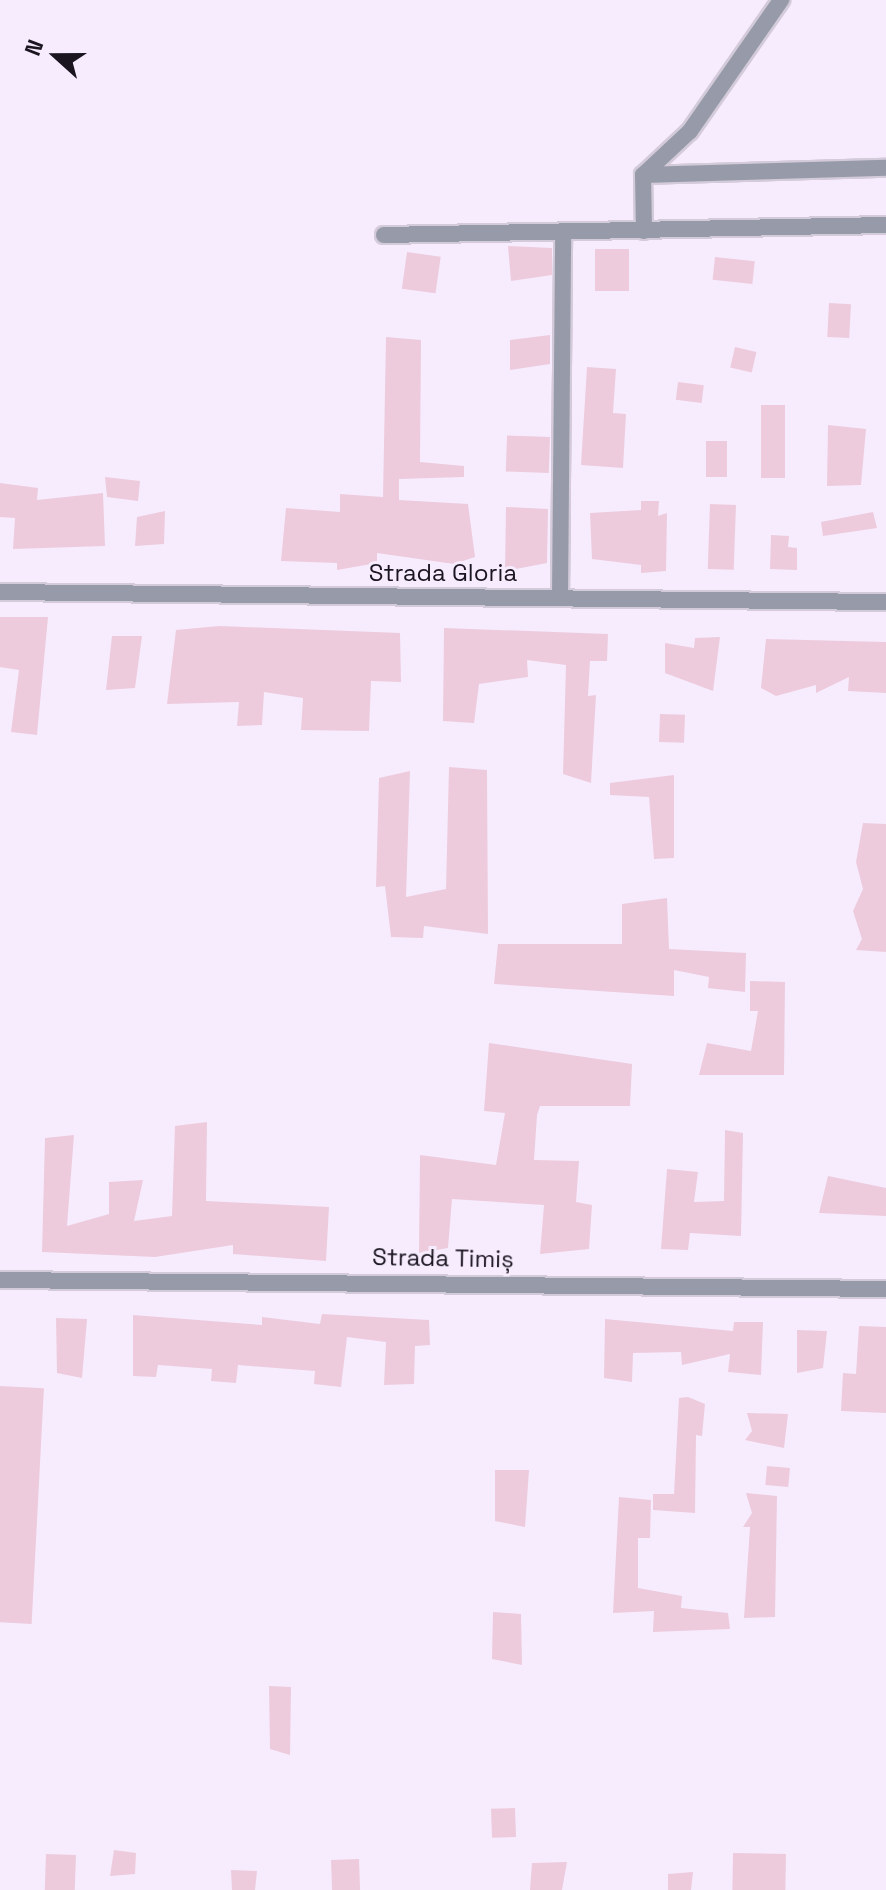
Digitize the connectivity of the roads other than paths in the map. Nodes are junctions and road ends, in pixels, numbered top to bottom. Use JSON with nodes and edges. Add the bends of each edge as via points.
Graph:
{"nodes":[{"id":1,"x":781,"y":0,"type":"edge"},
{"id":2,"x":886,"y":168,"type":"edge"},
{"id":3,"x":643,"y":175,"type":"junction"},
{"id":4,"x":886,"y":225,"type":"edge"},
{"id":5,"x":644,"y":231,"type":"junction"},
{"id":6,"x":563,"y":232,"type":"junction"},
{"id":7,"x":384,"y":235,"type":"dead end"},
{"id":8,"x":0,"y":592,"type":"edge"},
{"id":9,"x":560,"y":597,"type":"junction"},
{"id":10,"x":886,"y":602,"type":"edge"},
{"id":11,"x":0,"y":1280,"type":"edge"},
{"id":12,"x":886,"y":1289,"type":"edge"}],
"edges":[{"from":1,"to":3,"type":"street","via":[[690,131]]},
{"from":2,"to":3,"type":"street"},
{"from":3,"to":5,"type":"street"},
{"from":4,"to":5,"type":"street"},
{"from":5,"to":6,"type":"street"},
{"from":6,"to":7,"type":"street"},
{"from":6,"to":9,"type":"street"},
{"from":8,"to":9,"type":"street","name":"Strada Gloria"},
{"from":9,"to":10,"type":"street","name":"Strada Gloria"},
{"from":11,"to":12,"type":"street","name":"Strada Timiș"}]}
